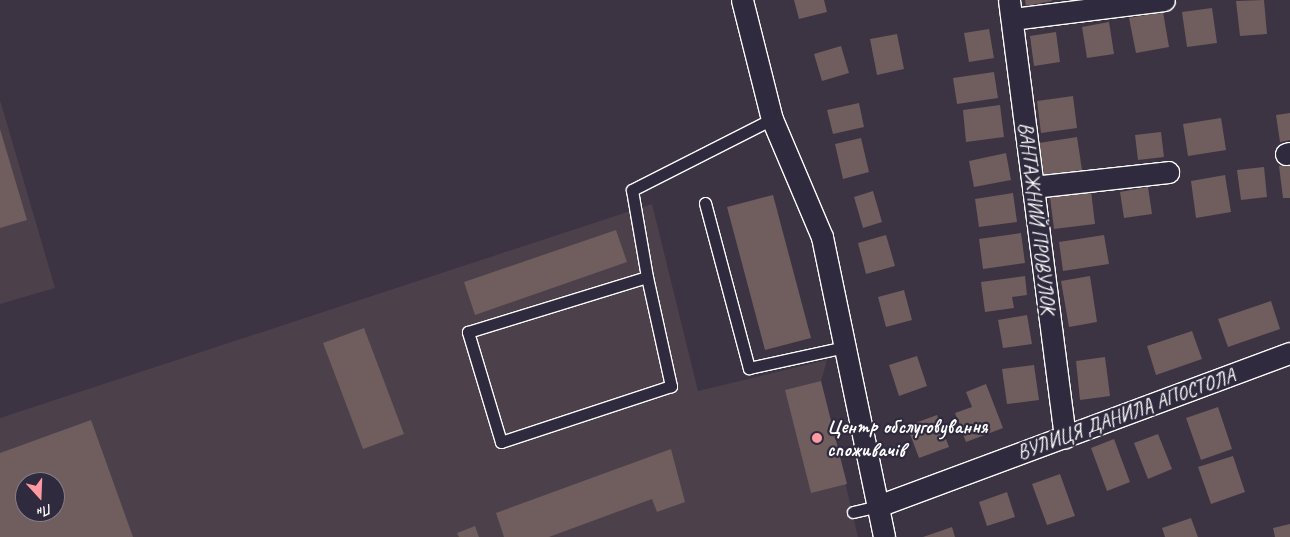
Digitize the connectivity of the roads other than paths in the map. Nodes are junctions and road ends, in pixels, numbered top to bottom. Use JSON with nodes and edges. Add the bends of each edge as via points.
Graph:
{"nodes":[{"id":1,"x":742,"y":0,"type":"edge"},
{"id":2,"x":1164,"y":0,"type":"edge"},
{"id":3,"x":1010,"y":10,"type":"edge"},
{"id":4,"x":772,"y":119,"type":"junction"},
{"id":5,"x":1168,"y":172,"type":"dead end"},
{"id":6,"x":1033,"y":187,"type":"junction"},
{"id":7,"x":705,"y":203,"type":"dead end"},
{"id":8,"x":647,"y":277,"type":"junction"},
{"id":9,"x":845,"y":347,"type":"junction"},
{"id":10,"x":1290,"y":353,"type":"edge"},
{"id":11,"x":1066,"y":436,"type":"junction"},
{"id":12,"x":878,"y":506,"type":"junction"},
{"id":13,"x":853,"y":512,"type":"dead end"},
{"id":14,"x":884,"y":537,"type":"edge"}],
"edges":[{"from":1,"to":4,"type":"street"},
{"from":2,"to":3,"type":"street"},
{"from":3,"to":6,"type":"street","name":"ВАНТАЖНИЙ ПРОВУЛОК"},
{"from":4,"to":8,"type":"lane","via":[[632,190]]},
{"from":4,"to":9,"type":"street","via":[[822,237]]},
{"from":5,"to":6,"type":"street"},
{"from":6,"to":11,"type":"street","name":"ВАНТАЖНИЙ ПРОВУЛОК"},
{"from":7,"to":9,"type":"lane","via":[[748,368]]},
{"from":8,"to":8,"type":"lane","via":[[468,332],[501,442],[671,386]]},
{"from":9,"to":12,"type":"street"},
{"from":10,"to":11,"type":"street","name":"ВУЛИЦЯ ДАНИЛА АПОСТОЛА"},
{"from":11,"to":12,"type":"street","name":"ВУЛИЦЯ ДАНИЛА АПОСТОЛА"},
{"from":12,"to":13,"type":"lane"},
{"from":12,"to":14,"type":"street"}]}
